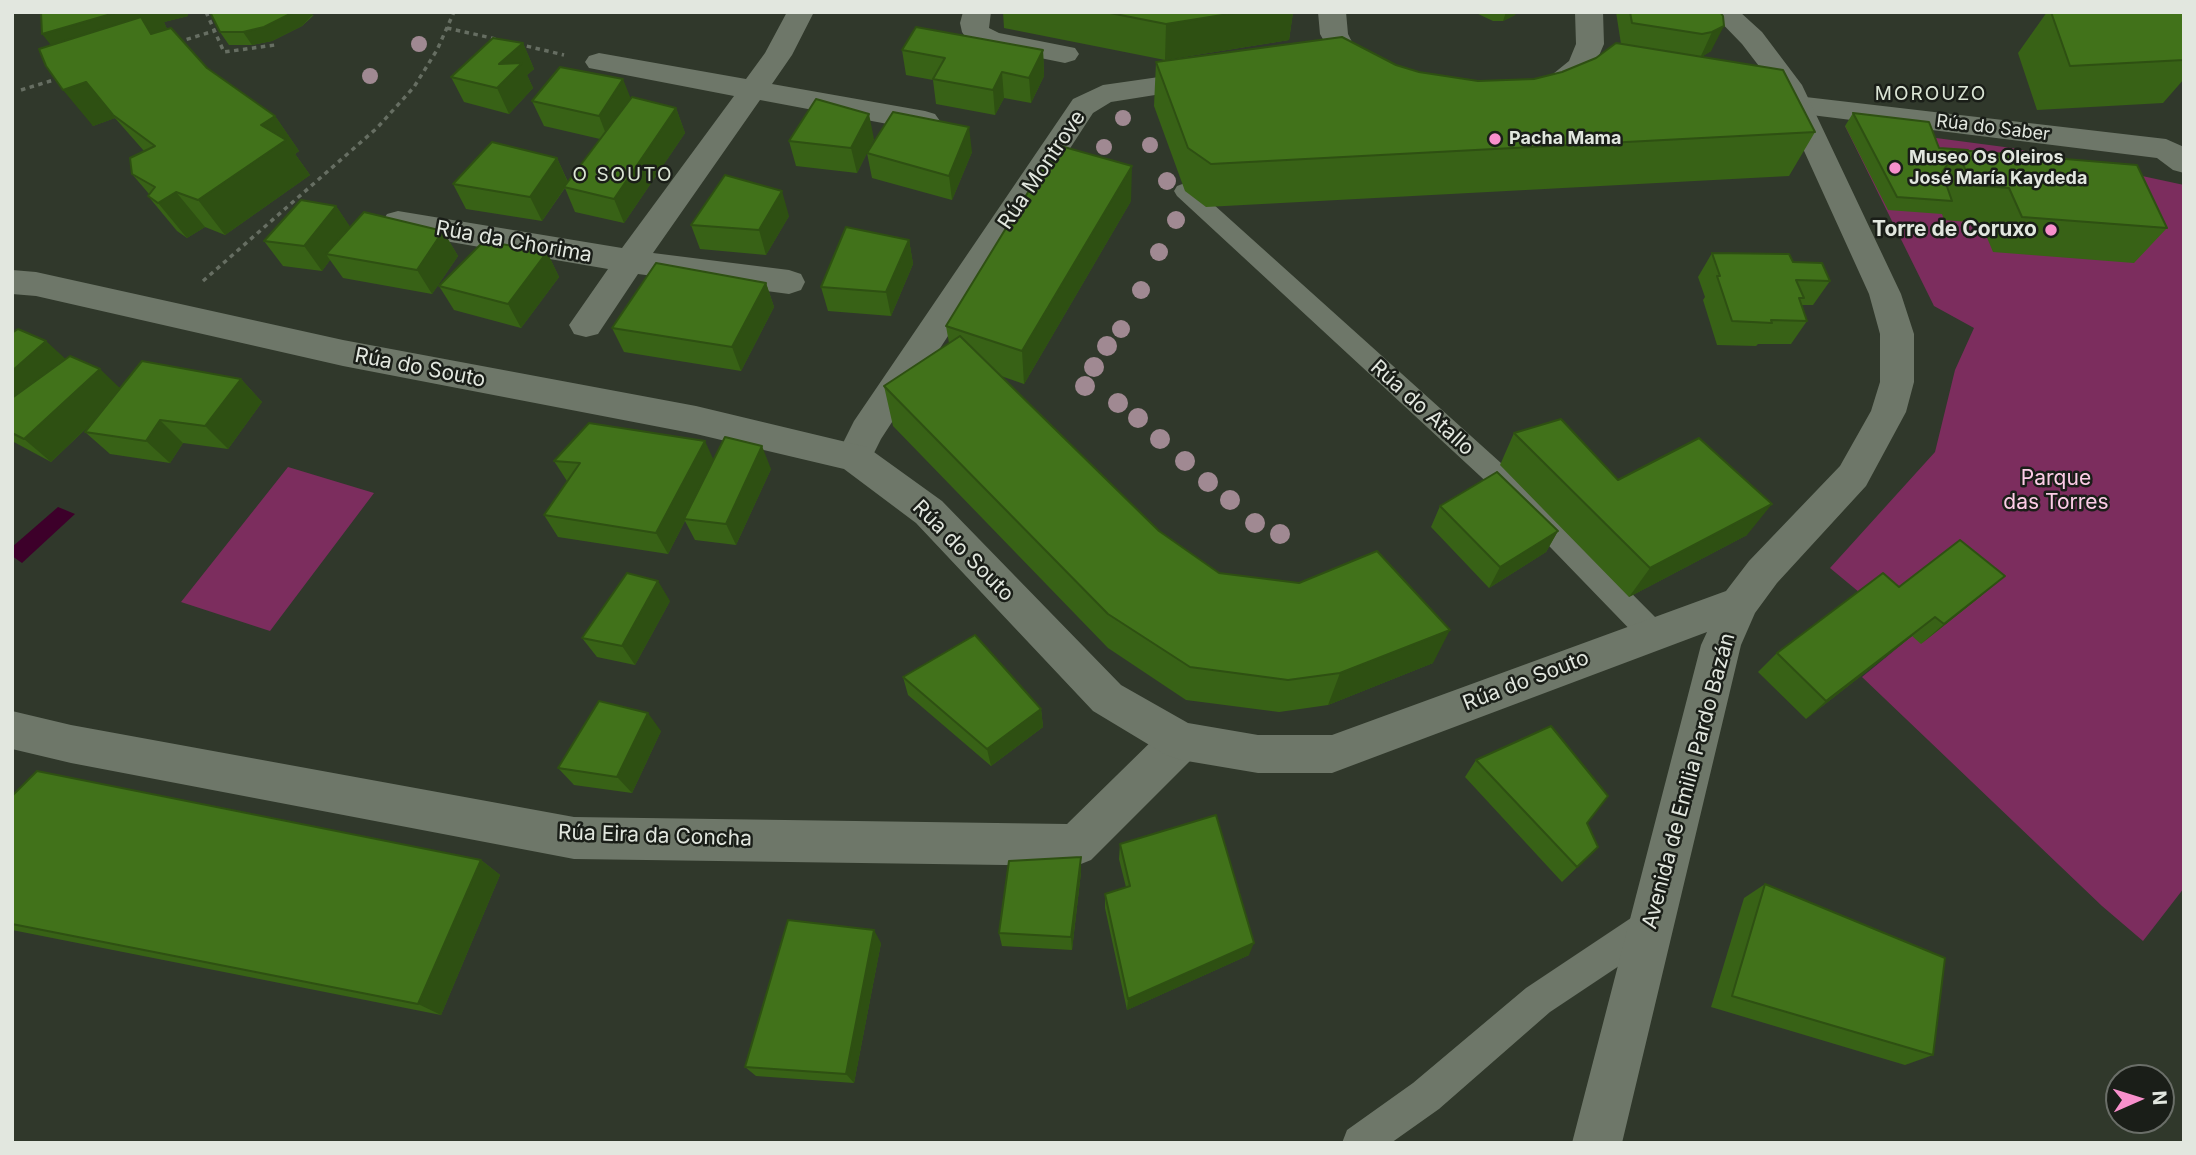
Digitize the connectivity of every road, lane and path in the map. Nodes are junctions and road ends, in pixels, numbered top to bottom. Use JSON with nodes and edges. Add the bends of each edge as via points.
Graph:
{"nodes":[{"id":1,"x":206,"y":12,"type":"edge"},
{"id":2,"x":454,"y":12,"type":"edge"},
{"id":3,"x":801,"y":12,"type":"edge"},
{"id":4,"x":977,"y":12,"type":"edge"},
{"id":5,"x":1589,"y":12,"type":"edge"},
{"id":6,"x":1724,"y":12,"type":"edge"},
{"id":7,"x":1324,"y":14,"type":"edge"},
{"id":8,"x":447,"y":28,"type":"junction"},
{"id":9,"x":214,"y":31,"type":"junction"},
{"id":10,"x":502,"y":40,"type":"edge"},
{"id":11,"x":175,"y":43,"type":"edge"},
{"id":12,"x":514,"y":43,"type":"edge"},
{"id":13,"x":275,"y":45,"type":"dead end"},
{"id":14,"x":1343,"y":51,"type":"junction"},
{"id":15,"x":1065,"y":54,"type":"dead end"},
{"id":16,"x":1310,"y":58,"type":"edge"},
{"id":17,"x":599,"y":62,"type":"joint"},
{"id":18,"x":1235,"y":74,"type":"edge"},
{"id":19,"x":70,"y":75,"type":"edge"},
{"id":20,"x":1746,"y":83,"type":"edge"},
{"id":21,"x":1399,"y":86,"type":"edge"},
{"id":22,"x":21,"y":90,"type":"dead end"},
{"id":23,"x":750,"y":90,"type":"junction"},
{"id":24,"x":1793,"y":95,"type":"junction"},
{"id":25,"x":1518,"y":98,"type":"edge"},
{"id":26,"x":925,"y":121,"type":"edge"},
{"id":27,"x":2178,"y":150,"type":"edge"},
{"id":28,"x":1185,"y":191,"type":"dead end"},
{"id":29,"x":398,"y":222,"type":"edge"},
{"id":30,"x":629,"y":261,"type":"junction"},
{"id":31,"x":12,"y":282,"type":"edge"},
{"id":32,"x":789,"y":282,"type":"dead end"},
{"id":33,"x":166,"y":315,"type":"junction"},
{"id":34,"x":586,"y":325,"type":"dead end"},
{"id":35,"x":854,"y":457,"type":"junction"},
{"id":36,"x":1740,"y":603,"type":"junction"},
{"id":37,"x":1652,"y":633,"type":"junction"},
{"id":38,"x":12,"y":730,"type":"edge"},
{"id":39,"x":1181,"y":741,"type":"junction"},
{"id":40,"x":1651,"y":924,"type":"junction"},
{"id":41,"x":1360,"y":1143,"type":"edge"},
{"id":42,"x":1597,"y":1143,"type":"edge"}],
"edges":[{"from":1,"to":9,"type":"path"},
{"from":2,"to":8,"type":"path"},
{"from":3,"to":23,"type":"street","name":"Rúa da Chorima","via":[[778,55]]},
{"from":4,"to":15,"type":"street","via":[[976,32],[991,40]]},
{"from":5,"to":25,"type":"street","via":[[1594,67]]},
{"from":6,"to":24,"type":"street","name":"Avenida de Emilia Pardo Bazán","via":[[1752,38]]},
{"from":7,"to":14,"type":"street"},
{"from":8,"to":10,"type":"path"},
{"from":8,"to":33,"type":"path","via":[[414,87],[377,128]]},
{"from":9,"to":11,"type":"path"},
{"from":9,"to":13,"type":"path","via":[[224,52]]},
{"from":12,"to":17,"type":"path"},
{"from":14,"to":16,"type":"street"},
{"from":14,"to":21,"type":"street","via":[[1379,78]]},
{"from":17,"to":23,"type":"street"},
{"from":18,"to":35,"type":"street","name":"Rúa Montrove","via":[[1103,94],[1083,106]]},
{"from":19,"to":22,"type":"path"},
{"from":20,"to":24,"type":"street","name":"Rúa do Saber"},
{"from":23,"to":26,"type":"street"},
{"from":23,"to":30,"type":"street","name":"Rúa da Chorima"},
{"from":24,"to":27,"type":"street","name":"Rúa do Saber"},
{"from":24,"to":36,"type":"street","name":"Avenida de Emilia Pardo Bazán","via":[[1885,294],[1897,334],[1896,382],[1888,412],[1853,476]]},
{"from":28,"to":37,"type":"lane","name":"Rúa do Atallo","via":[[1502,480]]},
{"from":29,"to":30,"type":"street","name":"Rúa da Chorima"},
{"from":30,"to":32,"type":"street","name":"Rúa da Chorima"},
{"from":30,"to":34,"type":"street","name":"Rúa da Chorima"},
{"from":31,"to":33,"type":"street","name":"Rúa do Souto"},
{"from":33,"to":35,"type":"street","name":"Rúa do Souto","via":[[696,419]]},
{"from":35,"to":39,"type":"street","name":"Rúa do Souto","via":[[929,512],[1107,698]]},
{"from":36,"to":37,"type":"street","name":"Rúa do Souto"},
{"from":36,"to":40,"type":"street","name":"Avenida de Emilia Pardo Bazán","via":[[1721,645]]},
{"from":37,"to":39,"type":"street","name":"Rúa do Souto","via":[[1332,754],[1258,754]]},
{"from":38,"to":39,"type":"street","name":"Rúa Eira da Concha","via":[[574,838],[1076,845]]},
{"from":40,"to":41,"type":"lane","via":[[1538,1000],[1426,1096]]},
{"from":40,"to":42,"type":"street","name":"Avenida de Emilia Pardo Bazán"}]}
